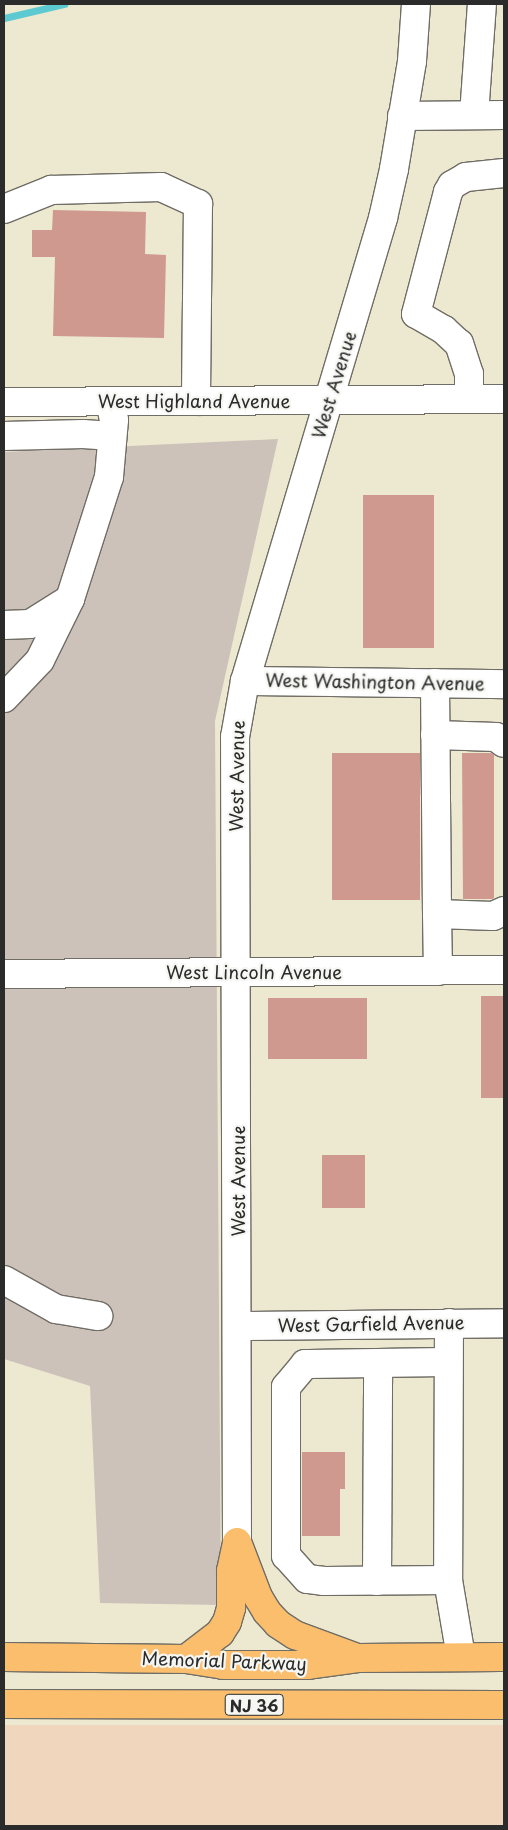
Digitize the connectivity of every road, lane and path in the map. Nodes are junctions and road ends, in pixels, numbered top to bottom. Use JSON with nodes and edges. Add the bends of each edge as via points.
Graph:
{"nodes":[{"id":1,"x":416,"y":4,"type":"edge"},
{"id":2,"x":482,"y":4,"type":"edge"},
{"id":3,"x":504,"y":114,"type":"edge"},
{"id":4,"x":474,"y":115,"type":"junction"},
{"id":5,"x":402,"y":116,"type":"junction"},
{"id":6,"x":504,"y":173,"type":"edge"},
{"id":7,"x":4,"y":209,"type":"edge"},
{"id":8,"x":469,"y":399,"type":"junction"},
{"id":9,"x":504,"y":399,"type":"edge"},
{"id":10,"x":330,"y":400,"type":"junction"},
{"id":11,"x":110,"y":401,"type":"junction"},
{"id":12,"x":196,"y":401,"type":"junction"},
{"id":13,"x":4,"y":402,"type":"edge"},
{"id":14,"x":4,"y":436,"type":"edge"},
{"id":15,"x":112,"y":436,"type":"junction"},
{"id":16,"x":70,"y":600,"type":"junction"},
{"id":17,"x":4,"y":625,"type":"edge"},
{"id":18,"x":245,"y":681,"type":"junction"},
{"id":19,"x":435,"y":683,"type":"junction"},
{"id":20,"x":504,"y":684,"type":"edge"},
{"id":21,"x":4,"y":698,"type":"edge"},
{"id":22,"x":435,"y":735,"type":"junction"},
{"id":23,"x":504,"y":743,"type":"edge"},
{"id":24,"x":504,"y":911,"type":"edge"},
{"id":25,"x":437,"y":914,"type":"junction"},
{"id":26,"x":504,"y":970,"type":"edge"},
{"id":27,"x":236,"y":971,"type":"junction"},
{"id":28,"x":438,"y":971,"type":"junction"},
{"id":29,"x":4,"y":974,"type":"edge"},
{"id":30,"x":4,"y":1280,"type":"edge"},
{"id":31,"x":98,"y":1316,"type":"dead end"},
{"id":32,"x":504,"y":1323,"type":"edge"},
{"id":33,"x":416,"y":1324,"type":"junction"},
{"id":34,"x":449,"y":1324,"type":"junction"},
{"id":35,"x":238,"y":1326,"type":"junction"},
{"id":36,"x":415,"y":1362,"type":"junction"},
{"id":37,"x":448,"y":1362,"type":"junction"},
{"id":38,"x":378,"y":1363,"type":"junction"},
{"id":39,"x":238,"y":1542,"type":"junction"},
{"id":40,"x":448,"y":1580,"type":"junction"},
{"id":41,"x":377,"y":1581,"type":"junction"},
{"id":42,"x":4,"y":1657,"type":"edge"},
{"id":43,"x":461,"y":1657,"type":"junction"},
{"id":44,"x":504,"y":1657,"type":"edge"},
{"id":45,"x":358,"y":1658,"type":"junction"},
{"id":46,"x":186,"y":1659,"type":"junction"},
{"id":47,"x":4,"y":1704,"type":"edge"},
{"id":48,"x":504,"y":1705,"type":"edge"}],
"edges":[{"from":1,"to":5,"type":"street","name":"West Avenue","via":[[412,61]]},
{"from":2,"to":4,"type":"street"},
{"from":3,"to":4,"type":"street"},
{"from":4,"to":5,"type":"street"},
{"from":5,"to":10,"type":"street","name":"West Avenue","via":[[383,218]]},
{"from":6,"to":8,"type":"street","via":[[466,177],[452,185],[416,314],[444,330],[460,344],[469,374]]},
{"from":7,"to":12,"type":"street","via":[[51,190],[162,187],[198,204]]},
{"from":8,"to":9,"type":"street","name":"West Highland Avenue"},
{"from":8,"to":10,"type":"street","name":"West Highland Avenue"},
{"from":10,"to":12,"type":"street","name":"West Highland Avenue"},
{"from":10,"to":18,"type":"street","name":"West Avenue"},
{"from":11,"to":12,"type":"street","name":"West Highland Avenue"},
{"from":11,"to":13,"type":"street","name":"West Highland Avenue"},
{"from":11,"to":15,"type":"street","via":[[114,420]]},
{"from":14,"to":15,"type":"street"},
{"from":15,"to":16,"type":"street","via":[[109,477]]},
{"from":16,"to":17,"type":"street","via":[[30,624]]},
{"from":16,"to":21,"type":"street","via":[[40,660]]},
{"from":18,"to":19,"type":"street","name":"West Washington Avenue"},
{"from":18,"to":27,"type":"street","name":"West Avenue","via":[[235,737]]},
{"from":19,"to":20,"type":"street","name":"West Washington Avenue"},
{"from":19,"to":22,"type":"street"},
{"from":22,"to":23,"type":"street","via":[[496,736]]},
{"from":22,"to":25,"type":"street"},
{"from":24,"to":25,"type":"street","via":[[493,916]]},
{"from":25,"to":28,"type":"street"},
{"from":26,"to":28,"type":"street","name":"West Lincoln Avenue"},
{"from":27,"to":28,"type":"street","name":"West Lincoln Avenue"},
{"from":27,"to":29,"type":"street","name":"West Lincoln Avenue"},
{"from":27,"to":35,"type":"street","name":"West Avenue"},
{"from":30,"to":31,"type":"street","via":[[56,1310]]},
{"from":32,"to":34,"type":"street","name":"West Garfield Avenue"},
{"from":33,"to":34,"type":"street","name":"West Garfield Avenue"},
{"from":33,"to":35,"type":"street","name":"West Garfield Avenue"},
{"from":33,"to":36,"type":"street"},
{"from":34,"to":37,"type":"street"},
{"from":35,"to":39,"type":"street","name":"West Avenue"},
{"from":36,"to":37,"type":"street"},
{"from":36,"to":38,"type":"street"},
{"from":37,"to":40,"type":"street"},
{"from":38,"to":41,"type":"street"},
{"from":38,"to":41,"type":"street","via":[[305,1364],[286,1387],[286,1556],[307,1579]]},
{"from":39,"to":45,"type":"highway","via":[[258,1597],[278,1624],[294,1635]]},
{"from":39,"to":46,"type":"highway","via":[[231,1571],[227,1622],[220,1633]]},
{"from":40,"to":41,"type":"street"},
{"from":40,"to":43,"type":"street"},
{"from":42,"to":46,"type":"highway","name":"Memorial Parkway"},
{"from":43,"to":44,"type":"highway","name":"Memorial Parkway"},
{"from":43,"to":45,"type":"highway","name":"Memorial Parkway"},
{"from":45,"to":46,"type":"highway","name":"Memorial Parkway","via":[[308,1665],[223,1665]]},
{"from":47,"to":48,"type":"highway","number":"NJ 36"}]}
